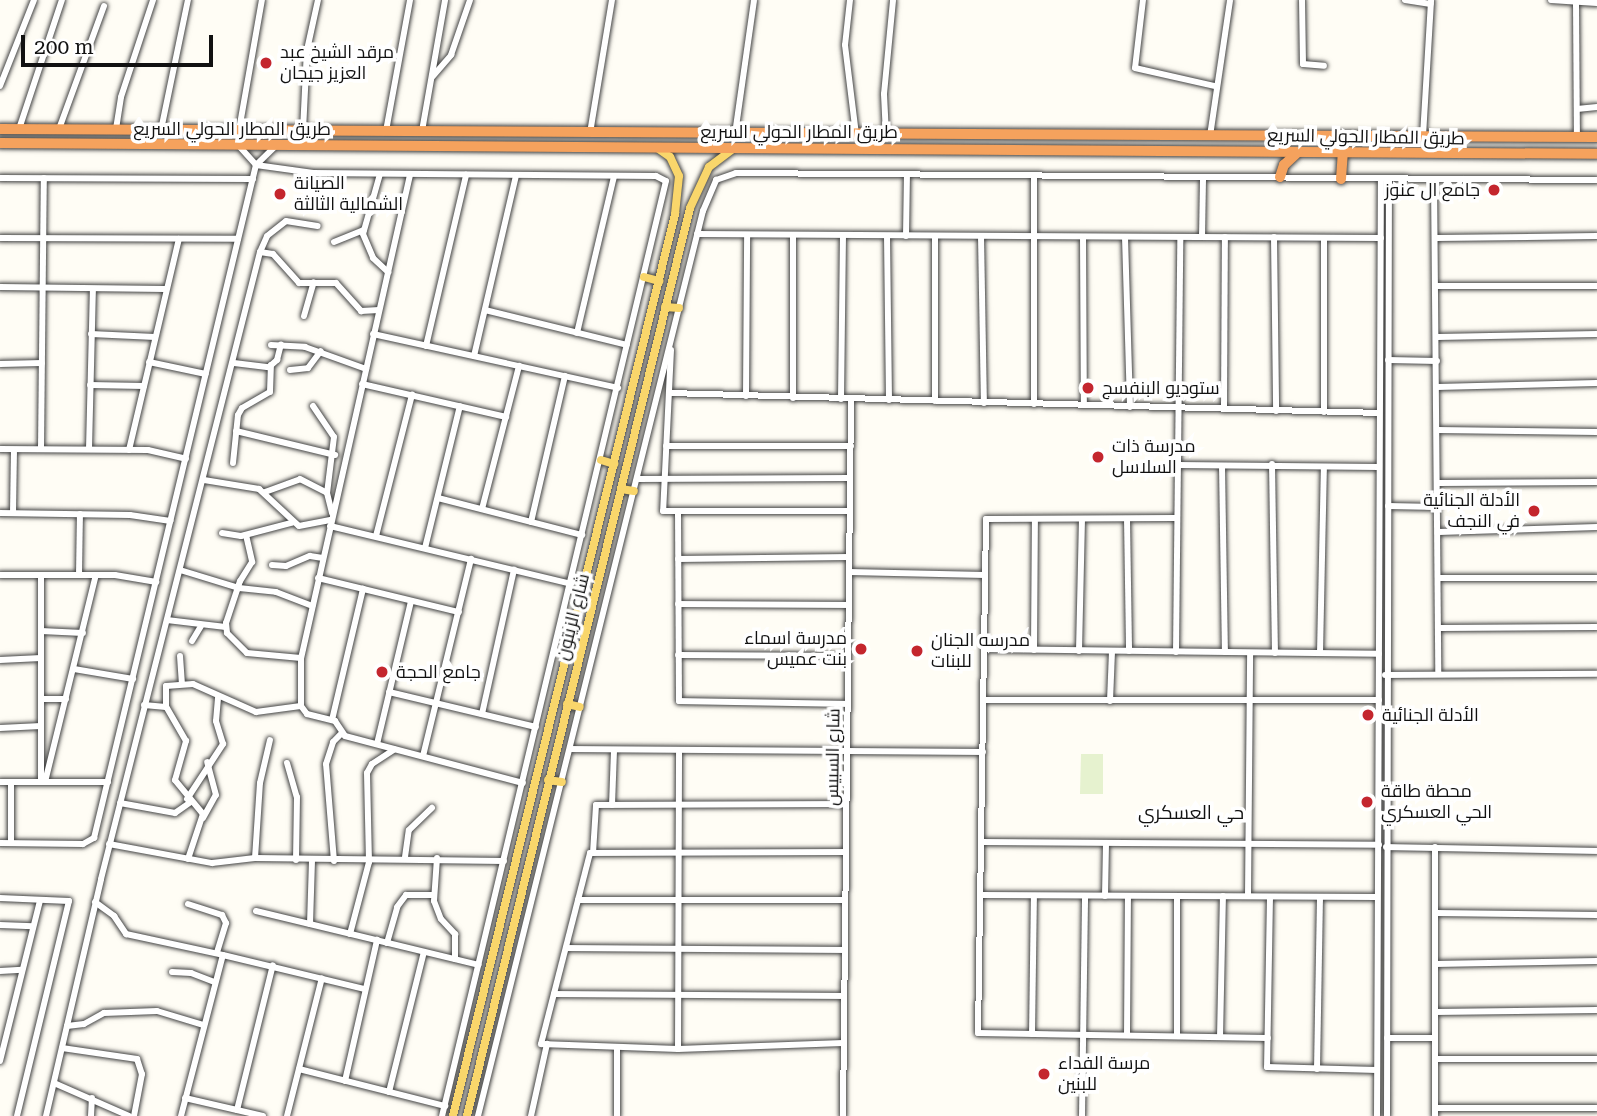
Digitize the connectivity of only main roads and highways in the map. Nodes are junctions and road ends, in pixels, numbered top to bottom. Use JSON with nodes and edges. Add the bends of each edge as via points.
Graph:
{"nodes":[{"id":1,"x":0,"y":129,"type":"edge"},
{"id":2,"x":1527,"y":136,"type":"junction"},
{"id":3,"x":1559,"y":136,"type":"junction"},
{"id":4,"x":1597,"y":137,"type":"edge"},
{"id":5,"x":0,"y":143,"type":"edge"},
{"id":6,"x":740,"y":146,"type":"junction"},
{"id":7,"x":657,"y":148,"type":"junction"},
{"id":8,"x":1298,"y":152,"type":"junction"},
{"id":9,"x":1343,"y":153,"type":"junction"},
{"id":10,"x":1526,"y":154,"type":"junction"},
{"id":11,"x":1559,"y":154,"type":"junction"},
{"id":12,"x":1597,"y":154,"type":"edge"},
{"id":13,"x":1280,"y":177,"type":"road end"},
{"id":14,"x":1341,"y":179,"type":"road end"},
{"id":15,"x":672,"y":226,"type":"junction"},
{"id":16,"x":684,"y":230,"type":"junction"},
{"id":17,"x":644,"y":277,"type":"road end"},
{"id":18,"x":659,"y":281,"type":"junction"},
{"id":19,"x":665,"y":307,"type":"junction"},
{"id":20,"x":679,"y":308,"type":"road end"},
{"id":21,"x":601,"y":460,"type":"road end"},
{"id":22,"x":614,"y":464,"type":"junction"},
{"id":23,"x":621,"y":488,"type":"junction"},
{"id":24,"x":634,"y":491,"type":"road end"},
{"id":25,"x":587,"y":576,"type":"junction"},
{"id":26,"x":599,"y":578,"type":"junction"},
{"id":27,"x":580,"y":603,"type":"junction"},
{"id":28,"x":592,"y":606,"type":"junction"},
{"id":29,"x":567,"y":705,"type":"junction"},
{"id":30,"x":541,"y":706,"type":"road end"},
{"id":31,"x":580,"y":707,"type":"road end"},
{"id":32,"x":554,"y":708,"type":"junction"},
{"id":33,"x":548,"y":780,"type":"junction"},
{"id":34,"x":562,"y":782,"type":"road end"},
{"id":35,"x":450,"y":1083,"type":"road end"},
{"id":36,"x":461,"y":1086,"type":"junction"},
{"id":37,"x":453,"y":1116,"type":"edge"},
{"id":38,"x":467,"y":1116,"type":"edge"}],
"edges":[{"from":1,"to":2,"type":"highway","name":"طريق المطار الحولي السريع"},
{"from":2,"to":3,"type":"highway","name":"طريق المطار الحولي السريع"},
{"from":2,"to":10,"type":"highway"},
{"from":3,"to":4,"type":"highway","name":"طريق المطار الحولي السريع"},
{"from":3,"to":11,"type":"highway"},
{"from":5,"to":7,"type":"highway","name":"طريق المطار الحولي السريع"},
{"from":6,"to":7,"type":"highway","name":"طريق المطار الحولي السريع"},
{"from":6,"to":8,"type":"highway","name":"طريق المطار الحولي السريع"},
{"from":6,"to":16,"type":"main road","name":"شارع الزيتون","via":[[723,154],[703,174]]},
{"from":7,"to":15,"type":"main road","name":"شارع الزيتون","via":[[670,157],[679,176]]},
{"from":8,"to":9,"type":"highway","name":"طريق المطار الحولي السريع"},
{"from":8,"to":13,"type":"highway","via":[[1284,165]]},
{"from":9,"to":10,"type":"highway","name":"طريق المطار الحولي السريع"},
{"from":9,"to":14,"type":"highway"},
{"from":10,"to":11,"type":"highway","name":"طريق المطار الحولي السريع"},
{"from":11,"to":12,"type":"highway","name":"طريق المطار الحولي السريع"},
{"from":15,"to":16,"type":"main road"},
{"from":15,"to":18,"type":"main road","name":"شارع الزيتون"},
{"from":16,"to":19,"type":"main road","name":"شارع الزيتون"},
{"from":17,"to":18,"type":"main road"},
{"from":18,"to":22,"type":"main road","name":"شارع الزيتون"},
{"from":19,"to":20,"type":"main road"},
{"from":19,"to":23,"type":"main road","name":"شارع الزيتون"},
{"from":21,"to":22,"type":"main road"},
{"from":22,"to":25,"type":"main road","name":"شارع الزيتون"},
{"from":23,"to":24,"type":"main road"},
{"from":23,"to":26,"type":"main road","name":"شارع الزيتون"},
{"from":25,"to":26,"type":"main road","via":[[593,581]]},
{"from":25,"to":27,"type":"main road","name":"شارع الزيتون"},
{"from":26,"to":28,"type":"main road","name":"شارع الزيتون"},
{"from":27,"to":28,"type":"main road"},
{"from":27,"to":32,"type":"main road","name":"شارع الزيتون"},
{"from":28,"to":29,"type":"main road","name":"شارع الزيتون"},
{"from":29,"to":31,"type":"main road"},
{"from":29,"to":33,"type":"main road","name":"شارع الزيتون"},
{"from":30,"to":32,"type":"main road"},
{"from":32,"to":36,"type":"main road","name":"شارع الزيتون"},
{"from":33,"to":34,"type":"main road"},
{"from":33,"to":38,"type":"main road","name":"شارع الزيتون"},
{"from":35,"to":36,"type":"main road"},
{"from":36,"to":37,"type":"main road","name":"شارع الزيتون"}]}
